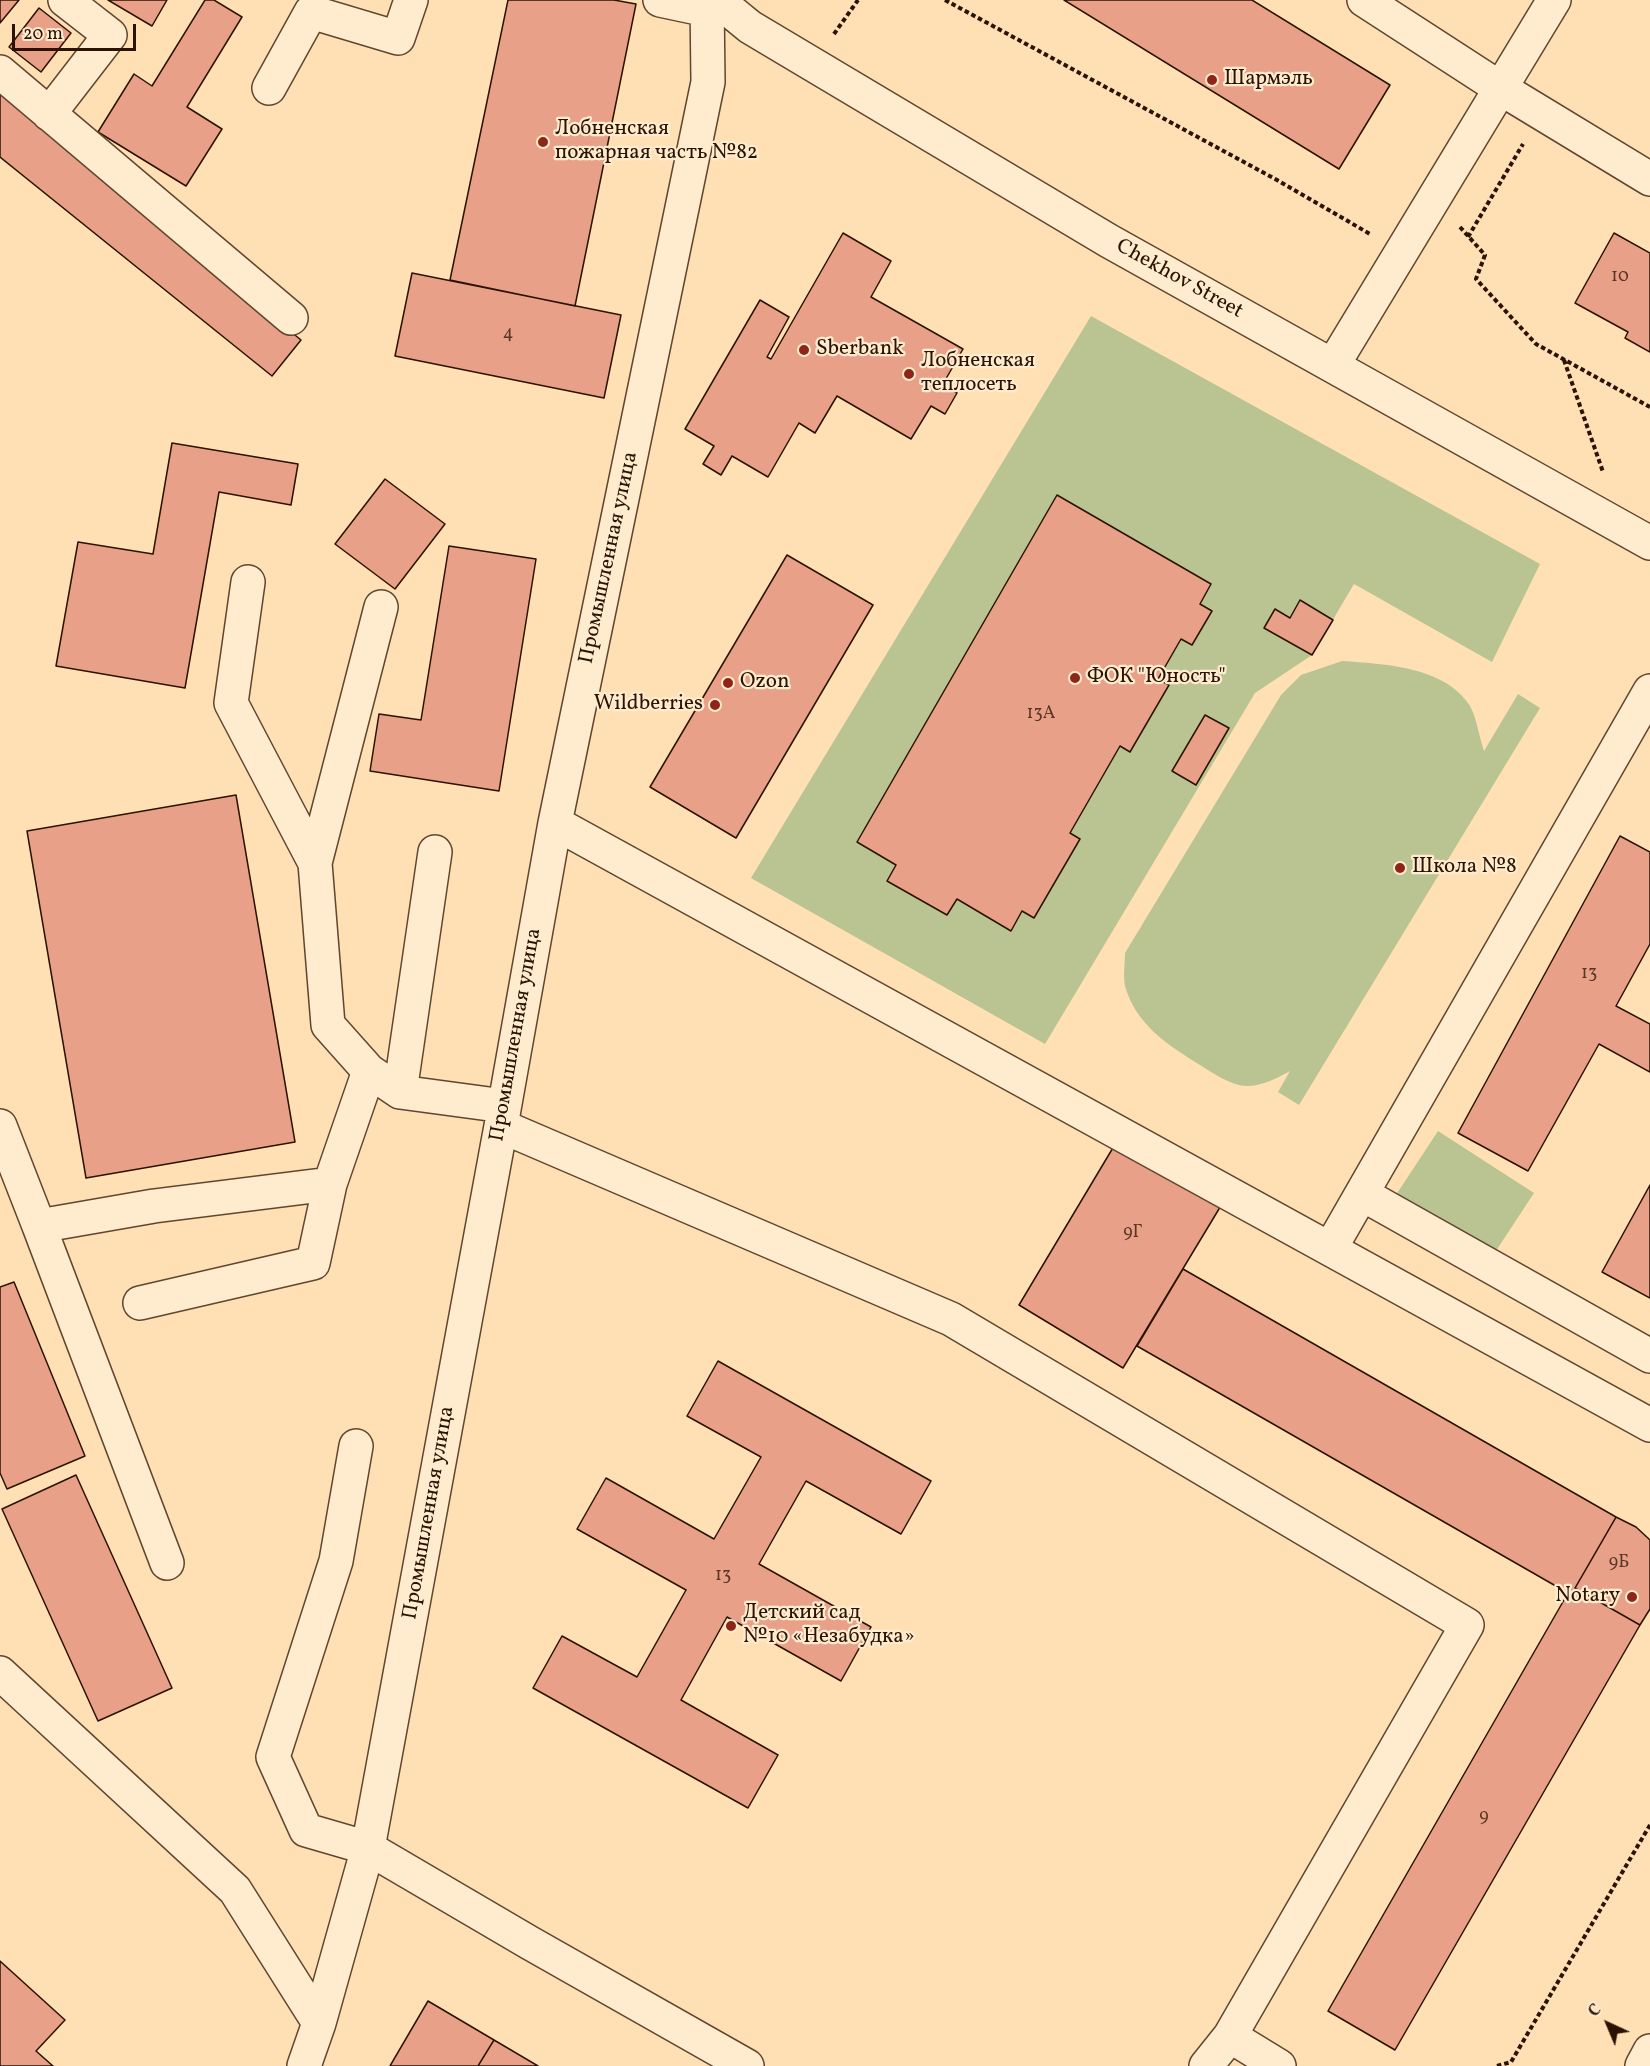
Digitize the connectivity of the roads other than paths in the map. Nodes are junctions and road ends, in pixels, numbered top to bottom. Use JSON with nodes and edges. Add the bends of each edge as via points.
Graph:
{"nodes":[{"id":1,"x":65,"y":0,"type":"edge"},
{"id":2,"x":411,"y":0,"type":"edge"},
{"id":3,"x":660,"y":0,"type":"edge"},
{"id":4,"x":1364,"y":0,"type":"edge"},
{"id":5,"x":1554,"y":0,"type":"edge"},
{"id":6,"x":710,"y":3,"type":"edge"},
{"id":7,"x":0,"y":72,"type":"edge"},
{"id":8,"x":269,"y":88,"type":"dead end"},
{"id":9,"x":1500,"y":88,"type":"junction"},
{"id":10,"x":50,"y":114,"type":"junction"},
{"id":11,"x":1650,"y":179,"type":"edge"},
{"id":12,"x":291,"y":318,"type":"dead end"},
{"id":13,"x":1333,"y":365,"type":"junction"},
{"id":14,"x":1650,"y":543,"type":"edge"},
{"id":15,"x":248,"y":582,"type":"dead end"},
{"id":16,"x":381,"y":607,"type":"dead end"},
{"id":17,"x":1650,"y":691,"type":"edge"},
{"id":18,"x":1640,"y":733,"type":"edge"},
{"id":19,"x":555,"y":823,"type":"junction"},
{"id":20,"x":435,"y":852,"type":"dead end"},
{"id":21,"x":315,"y":863,"type":"junction"},
{"id":22,"x":369,"y":1071,"type":"junction"},
{"id":23,"x":400,"y":1092,"type":"junction"},
{"id":24,"x":503,"y":1116,"type":"junction"},
{"id":25,"x":0,"y":1126,"type":"edge"},
{"id":26,"x":330,"y":1184,"type":"junction"},
{"id":27,"x":1362,"y":1194,"type":"junction"},
{"id":28,"x":39,"y":1226,"type":"junction"},
{"id":29,"x":1330,"y":1249,"type":"junction"},
{"id":30,"x":140,"y":1303,"type":"dead end"},
{"id":31,"x":1650,"y":1356,"type":"edge"},
{"id":32,"x":1650,"y":1425,"type":"edge"},
{"id":33,"x":356,"y":1446,"type":"dead end"},
{"id":34,"x":167,"y":1563,"type":"dead end"},
{"id":35,"x":0,"y":1673,"type":"edge"},
{"id":36,"x":368,"y":1848,"type":"junction"},
{"id":37,"x":319,"y":2023,"type":"junction"},
{"id":38,"x":1230,"y":2036,"type":"junction"},
{"id":39,"x":1650,"y":2051,"type":"edge"},
{"id":40,"x":304,"y":2066,"type":"edge"},
{"id":41,"x":747,"y":2066,"type":"edge"},
{"id":42,"x":1206,"y":2066,"type":"edge"},
{"id":43,"x":1279,"y":2066,"type":"edge"},
{"id":44,"x":1642,"y":2066,"type":"edge"}],
"edges":[{"from":1,"to":10,"type":"street","via":[[110,35]]},
{"from":2,"to":8,"type":"street","via":[[398,38],[311,12]]},
{"from":3,"to":6,"type":"street"},
{"from":4,"to":9,"type":"street"},
{"from":5,"to":9,"type":"street"},
{"from":6,"to":13,"type":"street","name":"Chekhov Street","via":[[1099,235]]},
{"from":6,"to":19,"type":"street","name":"Промышленная улица","via":[[708,82]]},
{"from":7,"to":10,"type":"street"},
{"from":9,"to":11,"type":"street"},
{"from":9,"to":13,"type":"street"},
{"from":10,"to":12,"type":"street"},
{"from":13,"to":14,"type":"street","name":"Chekhov Street"},
{"from":15,"to":21,"type":"street","via":[[231,704]]},
{"from":16,"to":21,"type":"street"},
{"from":17,"to":18,"type":"street"},
{"from":18,"to":27,"type":"street"},
{"from":19,"to":24,"type":"street","name":"Промышленная улица"},
{"from":19,"to":29,"type":"street"},
{"from":20,"to":23,"type":"street"},
{"from":21,"to":22,"type":"street","via":[[328,1025]]},
{"from":22,"to":23,"type":"street"},
{"from":22,"to":26,"type":"street"},
{"from":23,"to":24,"type":"street"},
{"from":24,"to":36,"type":"street","name":"Промышленная улица"},
{"from":24,"to":38,"type":"street","via":[[951,1319],[1467,1625]]},
{"from":25,"to":28,"type":"street"},
{"from":26,"to":28,"type":"street","via":[[154,1206]]},
{"from":26,"to":30,"type":"street","via":[[313,1263]]},
{"from":27,"to":29,"type":"street"},
{"from":27,"to":31,"type":"street"},
{"from":28,"to":34,"type":"street"},
{"from":29,"to":32,"type":"street"},
{"from":33,"to":36,"type":"street","via":[[336,1561],[273,1757],[306,1830]]},
{"from":35,"to":37,"type":"street","via":[[235,1890]]},
{"from":36,"to":37,"type":"street","name":"Промышленная улица"},
{"from":36,"to":41,"type":"street"},
{"from":37,"to":40,"type":"street","name":"Промышленная улица"},
{"from":38,"to":42,"type":"street"},
{"from":38,"to":43,"type":"street"},
{"from":39,"to":44,"type":"street"}]}
